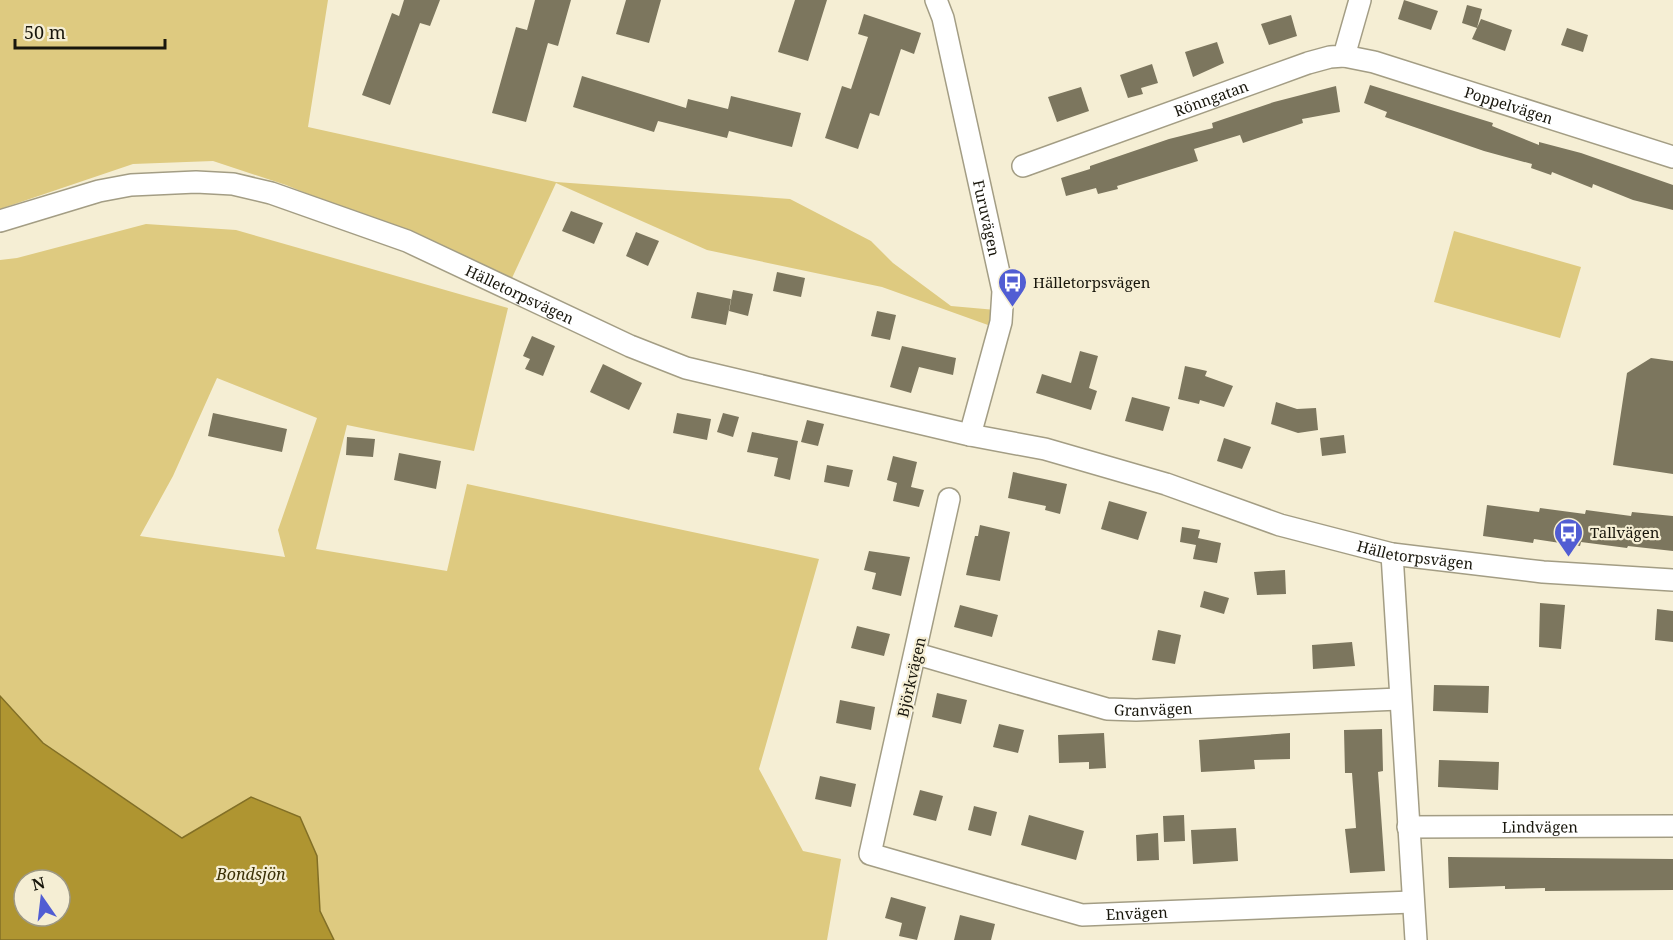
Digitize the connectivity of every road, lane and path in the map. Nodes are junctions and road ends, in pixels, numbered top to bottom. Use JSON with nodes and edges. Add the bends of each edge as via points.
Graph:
{"nodes":[{"id":1,"x":936,"y":0,"type":"edge"},
{"id":2,"x":1360,"y":0,"type":"edge"},
{"id":3,"x":1344,"y":56,"type":"junction"},
{"id":4,"x":1673,"y":157,"type":"edge"},
{"id":5,"x":1023,"y":166,"type":"dead end"},
{"id":6,"x":0,"y":221,"type":"edge"},
{"id":7,"x":970,"y":435,"type":"junction"},
{"id":8,"x":949,"y":499,"type":"dead end"},
{"id":9,"x":1392,"y":554,"type":"junction"},
{"id":10,"x":1673,"y":580,"type":"edge"},
{"id":11,"x":917,"y":654,"type":"junction"},
{"id":12,"x":1399,"y":699,"type":"junction"},
{"id":13,"x":1408,"y":826,"type":"junction"},
{"id":14,"x":1673,"y":826,"type":"edge"},
{"id":15,"x":870,"y":854,"type":"joint"},
{"id":16,"x":1412,"y":902,"type":"junction"},
{"id":17,"x":1416,"y":940,"type":"edge"}],
"edges":[{"from":1,"to":7,"type":"street","name":"Furuvägen","via":[[1003,291],[1001,322]]},
{"from":2,"to":3,"type":"street"},
{"from":3,"to":4,"type":"street","name":"Poppelvägen","via":[[1374,62]]},
{"from":3,"to":5,"type":"street","name":"Rönngatan","via":[[1308,63]]},
{"from":6,"to":7,"type":"street","name":"Hälletorpsvägen","via":[[131,185],[233,184],[271,193],[407,241],[630,346],[686,368]]},
{"from":7,"to":9,"type":"street","name":"Hälletorpsvägen","via":[[1110,466],[1280,525]]},
{"from":8,"to":11,"type":"street","name":"Björkvägen"},
{"from":9,"to":10,"type":"street","name":"Hälletorpsvägen","via":[[1543,572]]},
{"from":9,"to":12,"type":"street"},
{"from":11,"to":12,"type":"street","name":"Granvägen","via":[[1107,708]]},
{"from":11,"to":15,"type":"street","name":"Björkvägen"},
{"from":12,"to":13,"type":"street"},
{"from":13,"to":14,"type":"street","name":"Lindvägen"},
{"from":13,"to":16,"type":"street"},
{"from":15,"to":16,"type":"street","name":"Envägen","via":[[1082,915]]},
{"from":16,"to":17,"type":"street"}]}
